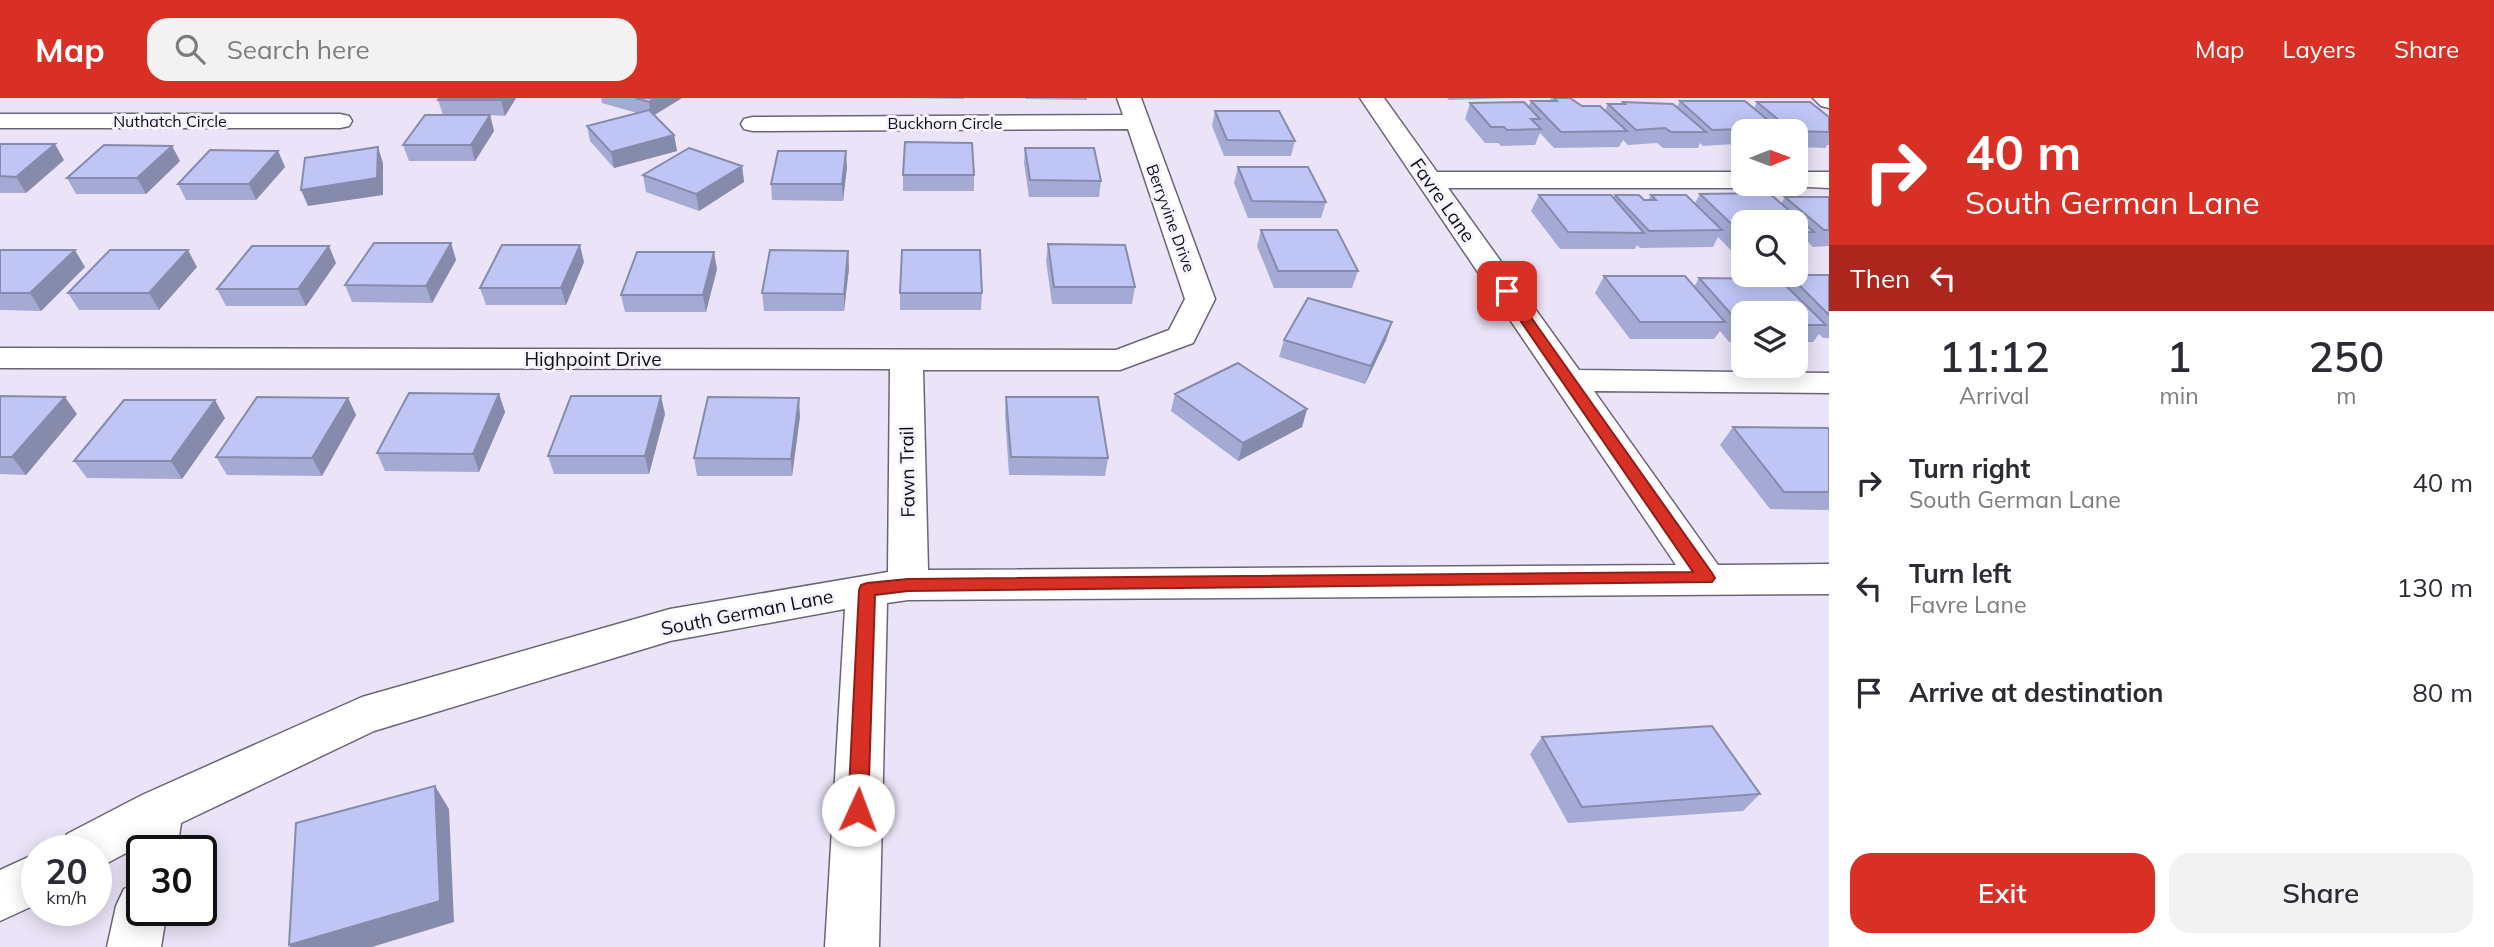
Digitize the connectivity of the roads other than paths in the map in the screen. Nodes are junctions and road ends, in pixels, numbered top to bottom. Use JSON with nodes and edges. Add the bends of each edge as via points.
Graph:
{"nodes":[{"id":1,"x":5,"y":98,"type":"edge"},
{"id":2,"x":1372,"y":98,"type":"edge"},
{"id":3,"x":0,"y":102,"type":"edge"},
{"id":4,"x":1132,"y":110,"type":"edge"},
{"id":5,"x":0,"y":121,"type":"edge"},
{"id":6,"x":340,"y":121,"type":"dead end"},
{"id":7,"x":753,"y":124,"type":"dead end"},
{"id":8,"x":1429,"y":180,"type":"junction"},
{"id":9,"x":1731,"y":180,"type":"edge"},
{"id":10,"x":1808,"y":180,"type":"edge"},
{"id":11,"x":1829,"y":180,"type":"edge"},
{"id":12,"x":1182,"y":336,"type":"joint"},
{"id":13,"x":0,"y":358,"type":"edge"},
{"id":14,"x":906,"y":359,"type":"junction"},
{"id":15,"x":1569,"y":380,"type":"junction"},
{"id":16,"x":1829,"y":383,"type":"edge"},
{"id":17,"x":1706,"y":578,"type":"junction"},
{"id":18,"x":1829,"y":579,"type":"edge"},
{"id":19,"x":888,"y":587,"type":"junction"},
{"id":20,"x":155,"y":830,"type":"edge"},
{"id":21,"x":112,"y":842,"type":"edge"},
{"id":22,"x":21,"y":886,"type":"edge"},
{"id":23,"x":0,"y":897,"type":"edge"},
{"id":24,"x":138,"y":926,"type":"edge"},
{"id":25,"x":134,"y":947,"type":"edge"},
{"id":26,"x":852,"y":947,"type":"edge"}],
"edges":[{"from":1,"to":3,"type":"street"},
{"from":2,"to":8,"type":"street","name":"Favre Lane"},
{"from":4,"to":7,"type":"street","name":"Buckhorn Circle"},
{"from":4,"to":12,"type":"street","name":"Berryvine Drive","via":[[1200,299]]},
{"from":5,"to":6,"type":"street","name":"Nuthatch Circle"},
{"from":8,"to":9,"type":"street"},
{"from":8,"to":15,"type":"street","name":"Favre Lane"},
{"from":10,"to":11,"type":"street"},
{"from":12,"to":14,"type":"street","name":"Highpoint Drive","via":[[1120,360]]},
{"from":13,"to":14,"type":"street","name":"Highpoint Drive"},
{"from":14,"to":19,"type":"street","name":"Fawn Trail"},
{"from":15,"to":16,"type":"street"},
{"from":15,"to":17,"type":"street","name":"Favre Lane"},
{"from":17,"to":18,"type":"street","name":"South German Lane"},
{"from":17,"to":19,"type":"street","name":"South German Lane"},
{"from":19,"to":20,"type":"street","name":"South German Lane","via":[[670,625],[362,716]]},
{"from":19,"to":26,"type":"street","name":"Fawn Trail"},
{"from":20,"to":21,"type":"street","name":"South German Lane"},
{"from":22,"to":23,"type":"street"},
{"from":24,"to":25,"type":"street"}]}
